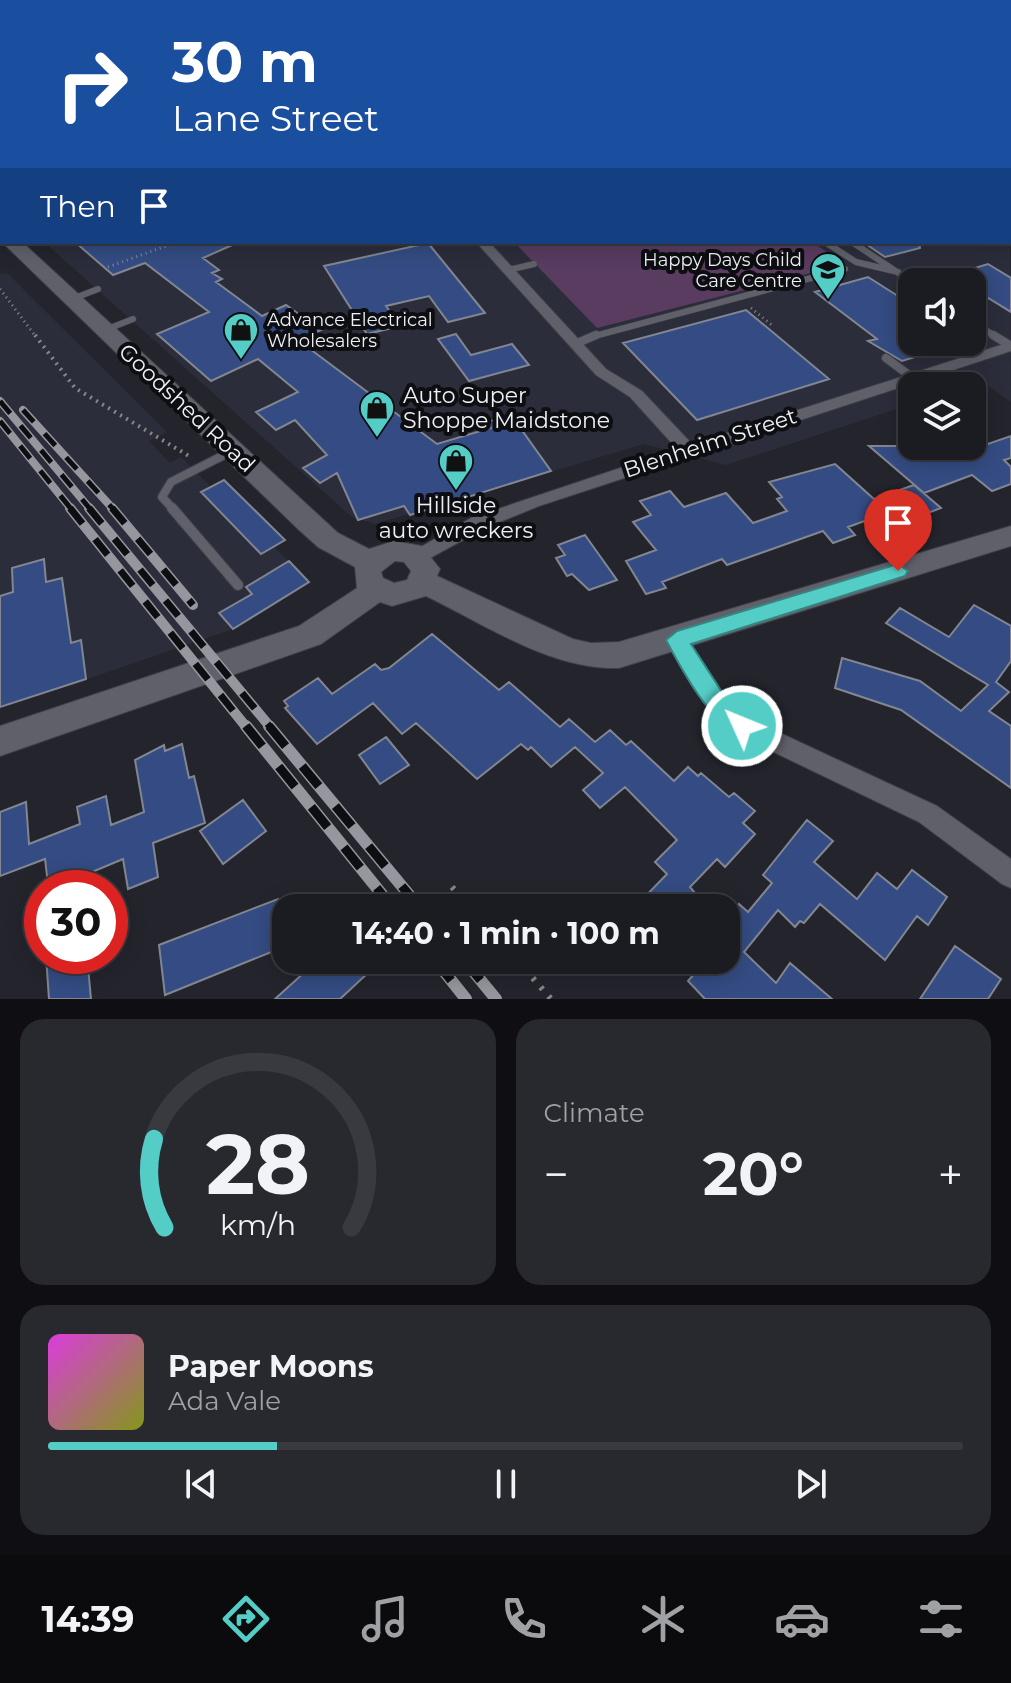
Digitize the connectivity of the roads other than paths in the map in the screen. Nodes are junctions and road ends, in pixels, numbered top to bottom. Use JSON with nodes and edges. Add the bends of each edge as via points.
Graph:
{"nodes":[{"id":1,"x":13,"y":244,"type":"edge"},
{"id":2,"x":484,"y":244,"type":"edge"},
{"id":3,"x":828,"y":244,"type":"edge"},
{"id":4,"x":855,"y":244,"type":"edge"},
{"id":5,"x":534,"y":264,"type":"dead end"},
{"id":6,"x":845,"y":269,"type":"dead end"},
{"id":7,"x":508,"y":270,"type":"junction"},
{"id":8,"x":898,"y":272,"type":"joint"},
{"id":9,"x":98,"y":289,"type":"dead end"},
{"id":10,"x":72,"y":299,"type":"junction"},
{"id":11,"x":133,"y":319,"type":"dead end"},
{"id":12,"x":105,"y":330,"type":"junction"},
{"id":13,"x":986,"y":331,"type":"edge"},
{"id":14,"x":575,"y":344,"type":"junction"},
{"id":15,"x":1010,"y":346,"type":"edge"},
{"id":16,"x":886,"y":358,"type":"dead end"},
{"id":17,"x":905,"y":372,"type":"edge"},
{"id":18,"x":931,"y":372,"type":"edge"},
{"id":19,"x":898,"y":383,"type":"edge"},
{"id":20,"x":233,"y":450,"type":"junction"},
{"id":21,"x":688,"y":450,"type":"junction"},
{"id":22,"x":1011,"y":536,"type":"edge"},
{"id":23,"x":421,"y":570,"type":"junction"},
{"id":24,"x":373,"y":577,"type":"junction"},
{"id":25,"x":238,"y":585,"type":"dead end"},
{"id":26,"x":677,"y":640,"type":"junction"},
{"id":27,"x":0,"y":741,"type":"edge"},
{"id":28,"x":1011,"y":875,"type":"edge"}],
"edges":[{"from":1,"to":10,"type":"street","name":"Goodshed Road"},
{"from":2,"to":7,"type":"street"},
{"from":3,"to":8,"type":"lane","via":[[856,262]]},
{"from":4,"to":8,"type":"lane"},
{"from":5,"to":7,"type":"lane"},
{"from":6,"to":14,"type":"lane"},
{"from":7,"to":14,"type":"street"},
{"from":9,"to":10,"type":"lane"},
{"from":10,"to":12,"type":"street","name":"Goodshed Road"},
{"from":11,"to":12,"type":"lane"},
{"from":12,"to":20,"type":"street","name":"Goodshed Road"},
{"from":13,"to":15,"type":"lane"},
{"from":14,"to":21,"type":"street","via":[[601,372],[636,394]]},
{"from":15,"to":18,"type":"street","name":"Blenheim Street"},
{"from":16,"to":17,"type":"lane"},
{"from":19,"to":21,"type":"street","name":"Blenheim Street"},
{"from":20,"to":24,"type":"street","name":"Goodshed Road"},
{"from":20,"to":25,"type":"lane","via":[[171,482],[162,497]]},
{"from":21,"to":23,"type":"street","name":"Blenheim Street","via":[[478,523]]},
{"from":22,"to":26,"type":"street"},
{"from":23,"to":24,"type":"street","via":[[401,595]]},
{"from":23,"to":24,"type":"street","via":[[394,551]]},
{"from":23,"to":26,"type":"street","via":[[567,650],[619,655]]},
{"from":24,"to":27,"type":"street","via":[[310,635]]},
{"from":26,"to":28,"type":"street","via":[[712,696],[742,726],[928,814]]}]}
